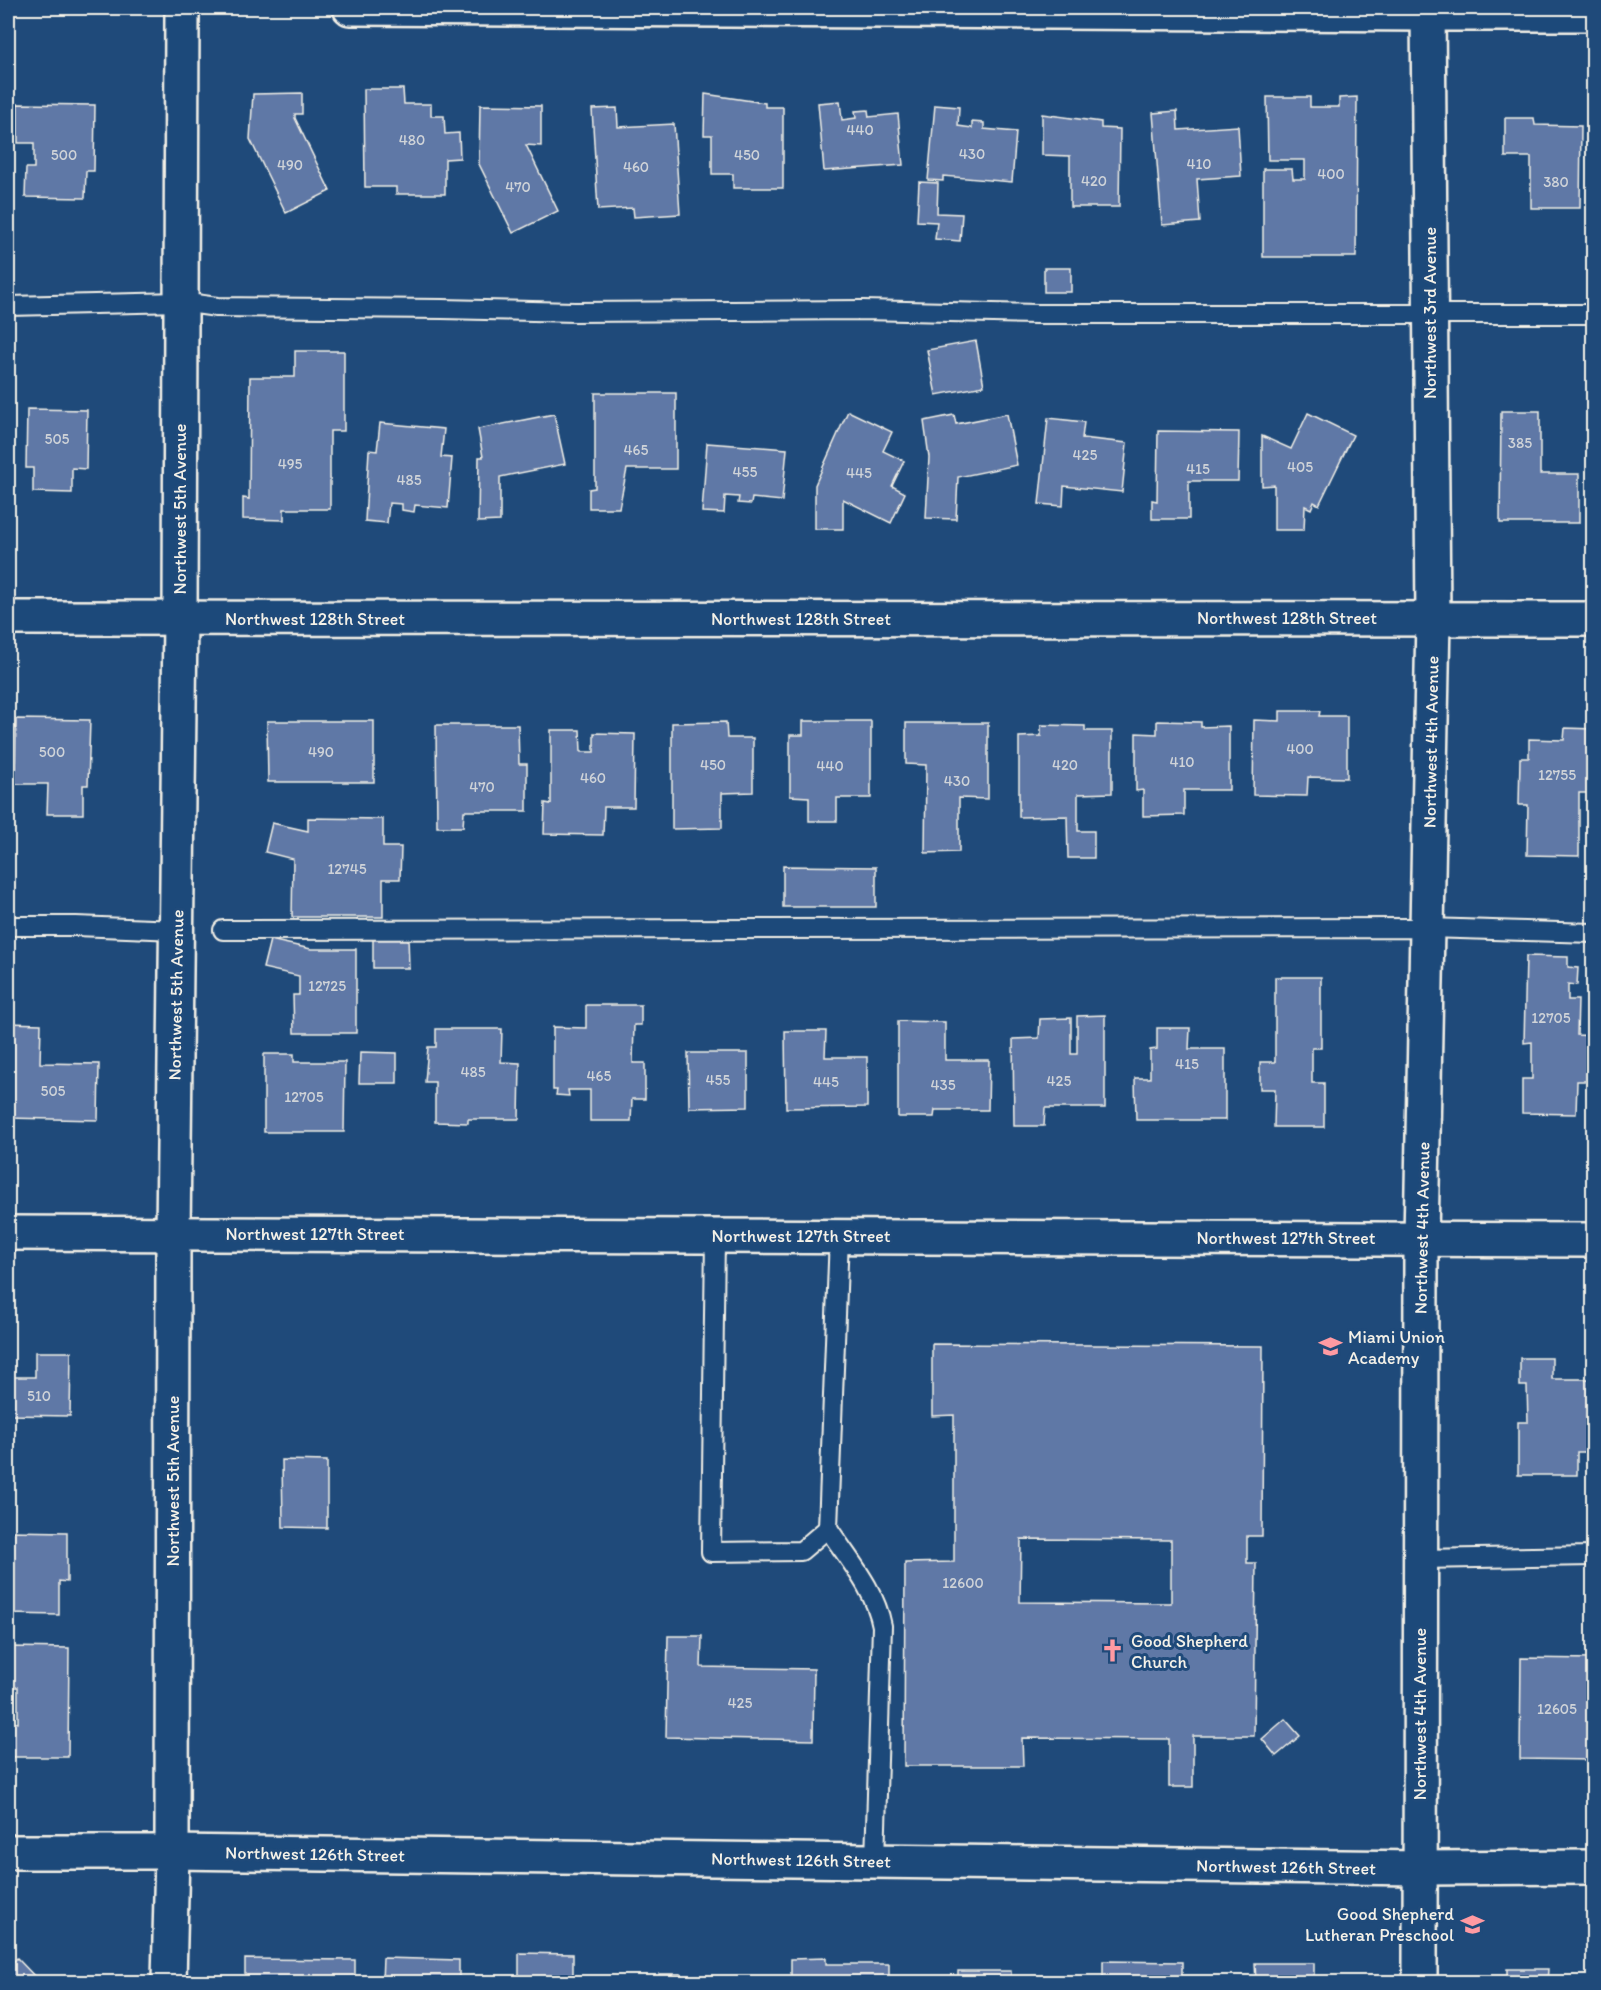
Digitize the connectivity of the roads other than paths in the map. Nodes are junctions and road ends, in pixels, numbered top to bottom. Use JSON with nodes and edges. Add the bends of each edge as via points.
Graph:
{"nodes":[{"id":1,"x":182,"y":8,"type":"edge"},
{"id":2,"x":350,"y":8,"type":"edge"},
{"id":3,"x":1428,"y":11,"type":"edge"},
{"id":4,"x":1593,"y":14,"type":"edge"},
{"id":5,"x":181,"y":302,"type":"junction"},
{"id":6,"x":8,"y":306,"type":"edge"},
{"id":7,"x":1430,"y":312,"type":"junction"},
{"id":8,"x":1593,"y":314,"type":"edge"},
{"id":9,"x":8,"y":618,"type":"edge"},
{"id":10,"x":1433,"y":618,"type":"junction"},
{"id":11,"x":180,"y":619,"type":"junction"},
{"id":12,"x":1593,"y":620,"type":"edge"},
{"id":13,"x":8,"y":926,"type":"edge"},
{"id":14,"x":1428,"y":928,"type":"junction"},
{"id":15,"x":177,"y":930,"type":"junction"},
{"id":16,"x":223,"y":930,"type":"dead end"},
{"id":17,"x":1593,"y":933,"type":"edge"},
{"id":18,"x":8,"y":1233,"type":"edge"},
{"id":19,"x":173,"y":1234,"type":"junction"},
{"id":20,"x":715,"y":1236,"type":"junction"},
{"id":21,"x":839,"y":1236,"type":"junction"},
{"id":22,"x":1421,"y":1239,"type":"junction"},
{"id":23,"x":1593,"y":1240,"type":"edge"},
{"id":24,"x":828,"y":1528,"type":"junction"},
{"id":25,"x":1593,"y":1556,"type":"edge"},
{"id":26,"x":1420,"y":1559,"type":"junction"},
{"id":27,"x":8,"y":1852,"type":"edge"},
{"id":28,"x":172,"y":1852,"type":"junction"},
{"id":29,"x":875,"y":1861,"type":"junction"},
{"id":30,"x":1593,"y":1867,"type":"edge"},
{"id":31,"x":1420,"y":1869,"type":"junction"},
{"id":32,"x":169,"y":1983,"type":"edge"},
{"id":33,"x":1420,"y":1983,"type":"edge"}],
"edges":[{"from":1,"to":5,"type":"street","name":"Northwest 5th Avenue"},
{"from":2,"to":3,"type":"street"},
{"from":3,"to":4,"type":"street"},
{"from":3,"to":7,"type":"street","name":"Northwest 3rd Avenue"},
{"from":5,"to":6,"type":"lane"},
{"from":5,"to":7,"type":"lane","via":[[217,307],[575,312]]},
{"from":5,"to":11,"type":"street","name":"Northwest 5th Avenue"},
{"from":7,"to":8,"type":"lane"},
{"from":7,"to":10,"type":"street","name":"Northwest 3rd Avenue"},
{"from":9,"to":11,"type":"street","name":"Northwest 128th Street"},
{"from":10,"to":11,"type":"street","name":"Northwest 128th Street"},
{"from":10,"to":12,"type":"street","name":"Northwest 128th Street"},
{"from":10,"to":14,"type":"street","name":"Northwest 4th Avenue"},
{"from":11,"to":15,"type":"street","name":"Northwest 5th Avenue"},
{"from":13,"to":15,"type":"lane"},
{"from":14,"to":16,"type":"lane"},
{"from":14,"to":17,"type":"lane"},
{"from":14,"to":22,"type":"street","name":"Northwest 4th Avenue"},
{"from":15,"to":19,"type":"street","name":"Northwest 5th Avenue"},
{"from":18,"to":19,"type":"street","name":"Northwest 127th Street"},
{"from":19,"to":20,"type":"street","name":"Northwest 127th Street"},
{"from":19,"to":28,"type":"street","name":"Northwest 5th Avenue"},
{"from":20,"to":21,"type":"street","name":"Northwest 127th Street"},
{"from":20,"to":24,"type":"lane","via":[[711,1552],[801,1551]]},
{"from":21,"to":22,"type":"street","name":"Northwest 127th Street"},
{"from":21,"to":24,"type":"lane"},
{"from":22,"to":23,"type":"street","name":"Northwest 127th Street"},
{"from":22,"to":26,"type":"street","name":"Northwest 4th Avenue"},
{"from":24,"to":29,"type":"lane","via":[[879,1608],[882,1626]]},
{"from":25,"to":26,"type":"lane"},
{"from":26,"to":31,"type":"street","name":"Northwest 4th Avenue"},
{"from":27,"to":28,"type":"street","name":"Northwest 126th Street"},
{"from":28,"to":29,"type":"street","name":"Northwest 126th Street"},
{"from":28,"to":32,"type":"street","name":"Northwest 5th Avenue"},
{"from":29,"to":31,"type":"street","name":"Northwest 126th Street"},
{"from":30,"to":31,"type":"street","name":"Northwest 126th Street"},
{"from":31,"to":33,"type":"street","name":"Northwest 4th Avenue"}]}
